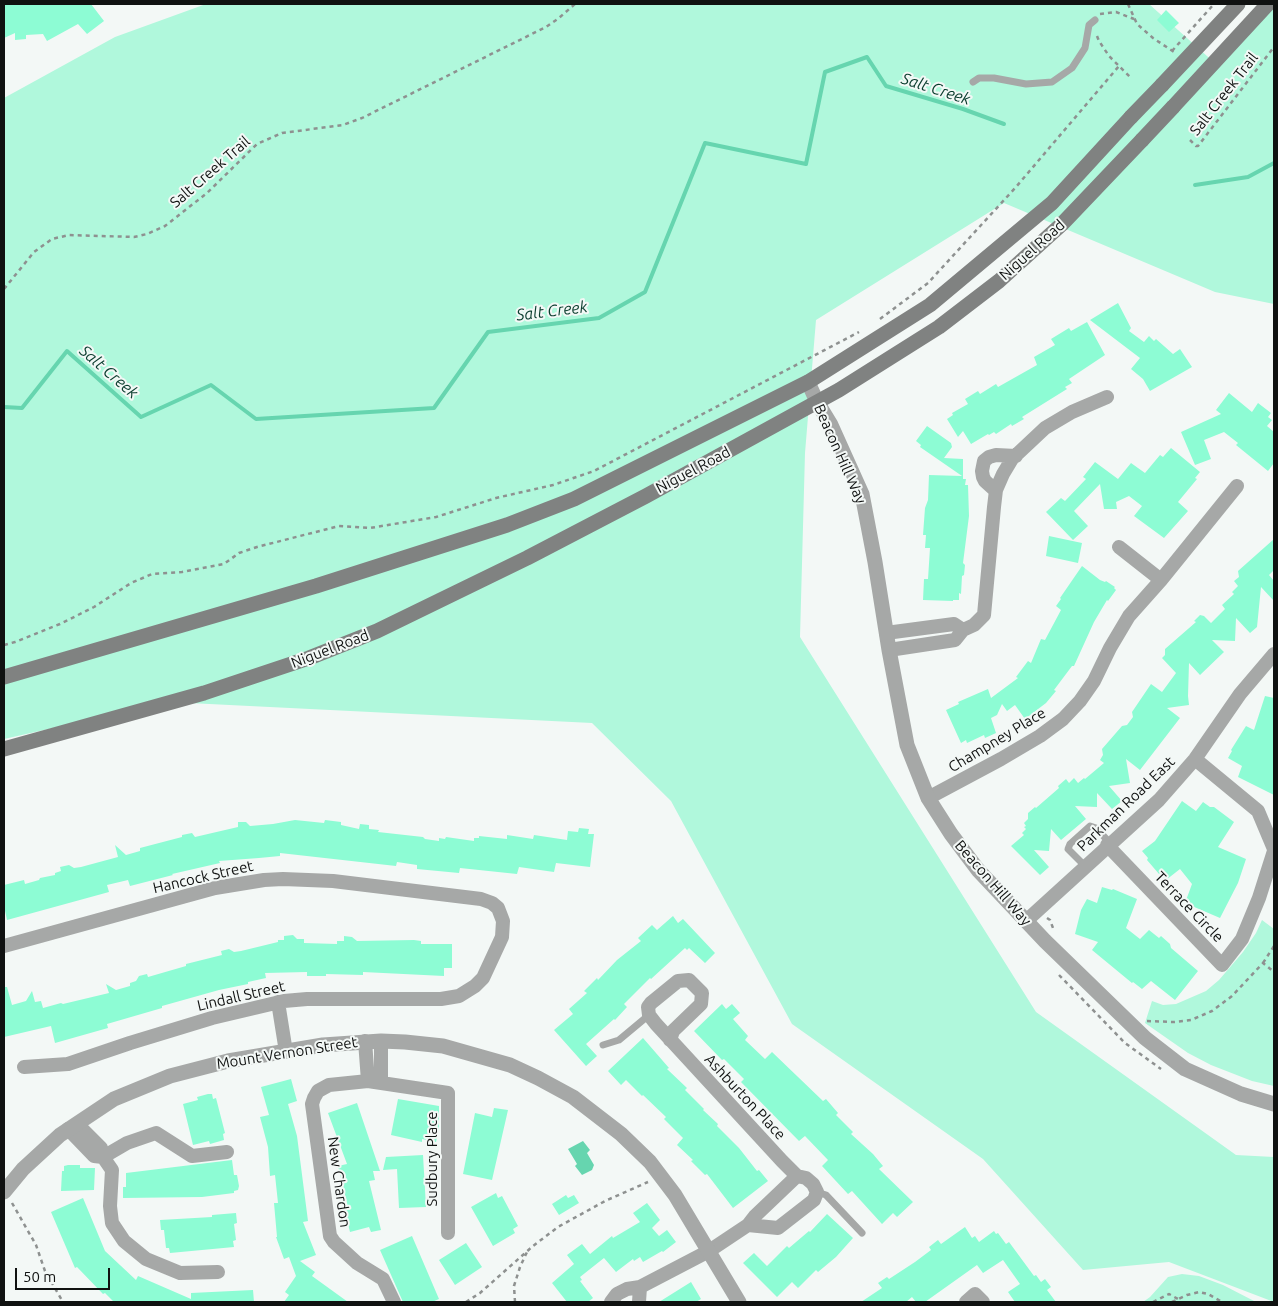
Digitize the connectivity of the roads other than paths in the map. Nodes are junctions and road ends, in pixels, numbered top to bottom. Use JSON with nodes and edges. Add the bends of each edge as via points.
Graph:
{"nodes":[{"id":1,"x":1238,"y":4,"type":"edge"},
{"id":2,"x":1268,"y":4,"type":"edge"},
{"id":3,"x":1095,"y":20,"type":"road end"},
{"id":4,"x":973,"y":82,"type":"dead end"},
{"id":5,"x":808,"y":382,"type":"junction"},
{"id":6,"x":1107,"y":397,"type":"dead end"},
{"id":7,"x":817,"y":402,"type":"junction"},
{"id":8,"x":1016,"y":456,"type":"junction"},
{"id":9,"x":1237,"y":486,"type":"dead end"},
{"id":10,"x":996,"y":492,"type":"junction"},
{"id":11,"x":1119,"y":547,"type":"dead end"},
{"id":12,"x":1161,"y":580,"type":"junction"},
{"id":13,"x":963,"y":630,"type":"junction"},
{"id":14,"x":886,"y":633,"type":"junction"},
{"id":15,"x":889,"y":650,"type":"junction"},
{"id":16,"x":1274,"y":654,"type":"edge"},
{"id":17,"x":4,"y":677,"type":"edge"},
{"id":18,"x":4,"y":749,"type":"edge"},
{"id":19,"x":1195,"y":759,"type":"junction"},
{"id":20,"x":928,"y":798,"type":"junction"},
{"id":21,"x":1109,"y":844,"type":"junction"},
{"id":22,"x":1274,"y":850,"type":"edge"},
{"id":23,"x":1085,"y":866,"type":"junction"},
{"id":24,"x":500,"y":911,"type":"joint"},
{"id":25,"x":1026,"y":920,"type":"junction"},
{"id":26,"x":4,"y":946,"type":"edge"},
{"id":27,"x":278,"y":1002,"type":"junction"},
{"id":28,"x":649,"y":1014,"type":"junction"},
{"id":29,"x":670,"y":1040,"type":"junction"},
{"id":30,"x":365,"y":1041,"type":"junction"},
{"id":31,"x":381,"y":1041,"type":"junction"},
{"id":32,"x":603,"y":1045,"type":"dead end"},
{"id":33,"x":286,"y":1052,"type":"junction"},
{"id":34,"x":24,"y":1067,"type":"dead end"},
{"id":35,"x":374,"y":1082,"type":"junction"},
{"id":36,"x":1274,"y":1104,"type":"edge"},
{"id":37,"x":72,"y":1126,"type":"junction"},
{"id":38,"x":227,"y":1152,"type":"dead end"},
{"id":39,"x":102,"y":1157,"type":"junction"},
{"id":40,"x":797,"y":1176,"type":"junction"},
{"id":41,"x":817,"y":1192,"type":"junction"},
{"id":42,"x":7,"y":1196,"type":"edge"},
{"id":43,"x":748,"y":1225,"type":"junction"},
{"id":44,"x":448,"y":1233,"type":"dead end"},
{"id":45,"x":862,"y":1233,"type":"dead end"},
{"id":46,"x":709,"y":1251,"type":"junction"},
{"id":47,"x":218,"y":1272,"type":"dead end"},
{"id":48,"x":640,"y":1287,"type":"junction"},
{"id":49,"x":394,"y":1302,"type":"edge"},
{"id":50,"x":611,"y":1302,"type":"edge"},
{"id":51,"x":639,"y":1302,"type":"edge"},
{"id":52,"x":739,"y":1302,"type":"edge"},
{"id":53,"x":966,"y":1302,"type":"edge"},
{"id":54,"x":983,"y":1302,"type":"edge"}],
"edges":[{"from":1,"to":5,"type":"main road","name":"Niguel Road","bridge":true,"via":[[1052,203],[930,305]]},
{"from":2,"to":7,"type":"main road","name":"Niguel Road","bridge":true,"via":[[1062,224],[999,280],[939,327]]},
{"from":3,"to":4,"type":"lane","via":[[1089,25],[1084,48],[1072,68],[1052,82],[1026,84],[994,78],[979,78]]},
{"from":5,"to":7,"type":"street","name":"Beacon Hill Way"},
{"from":5,"to":17,"type":"main road","name":"Niguel Road","via":[[574,499],[507,525],[316,586]]},
{"from":6,"to":8,"type":"street","via":[[1046,428]]},
{"from":7,"to":14,"type":"street","name":"Beacon Hill Way","via":[[862,494]]},
{"from":7,"to":18,"type":"main road","name":"Niguel Road","via":[[646,496],[377,631],[204,693]]},
{"from":8,"to":10,"type":"street","via":[[1003,474]]},
{"from":8,"to":10,"type":"street","via":[[996,454],[984,461],[983,477]]},
{"from":9,"to":12,"type":"street","name":"Champney Place"},
{"from":10,"to":13,"type":"street","via":[[984,615]]},
{"from":11,"to":12,"type":"street"},
{"from":12,"to":20,"type":"street","name":"Champney Place","via":[[1128,616],[1094,681],[1064,719],[1001,759]]},
{"from":13,"to":14,"type":"street","via":[[954,624]]},
{"from":13,"to":15,"type":"street","via":[[955,640]]},
{"from":14,"to":15,"type":"street","name":"Beacon Hill Way"},
{"from":15,"to":20,"type":"street","name":"Beacon Hill Way","via":[[907,745]]},
{"from":16,"to":19,"type":"street","name":"Parkman Road East","via":[[1240,694]]},
{"from":19,"to":21,"type":"street","name":"Parkman Road East","via":[[1159,800]]},
{"from":19,"to":22,"type":"street","name":"Terrace Circle","via":[[1258,811]]},
{"from":20,"to":25,"type":"street","name":"Beacon Hill Way","via":[[978,870]]},
{"from":21,"to":22,"type":"street","name":"Terrace Circle","via":[[1222,965],[1242,939]]},
{"from":21,"to":23,"type":"street","name":"Parkman Road East"},
{"from":21,"to":23,"type":"lane","via":[[1096,828],[1090,826],[1070,844],[1068,849]]},
{"from":23,"to":25,"type":"street","name":"Parkman Road East"},
{"from":24,"to":26,"type":"street","name":"Hancock Street","via":[[481,899],[326,881],[264,880],[215,888]]},
{"from":24,"to":27,"type":"street","name":"Lindall Street","via":[[504,921],[503,932],[486,971],[475,986],[459,996]]},
{"from":25,"to":36,"type":"street","name":"Beacon Hill Way","via":[[1145,1038],[1185,1069],[1241,1094]]},
{"from":27,"to":33,"type":"street"},
{"from":27,"to":34,"type":"street","name":"Lindall Street","via":[[212,1018],[68,1064]]},
{"from":28,"to":29,"type":"street","name":"Ashburton Place"},
{"from":28,"to":29,"type":"street","via":[[651,1003],[678,981],[689,980],[702,993],[700,1004],[673,1031]]},
{"from":28,"to":32,"type":"lane","via":[[619,1040]]},
{"from":29,"to":40,"type":"street","name":"Ashburton Place"},
{"from":30,"to":31,"type":"street","name":"Mount Vernon Street"},
{"from":30,"to":33,"type":"street","name":"Mount Vernon Street"},
{"from":30,"to":35,"type":"street"},
{"from":31,"to":35,"type":"street"},
{"from":31,"to":46,"type":"street","name":"Mount Vernon Street","via":[[443,1046],[492,1059],[573,1097],[621,1134],[650,1162],[675,1195]]},
{"from":33,"to":37,"type":"street","name":"Mount Vernon Street","via":[[228,1060],[170,1076],[114,1099]]},
{"from":35,"to":44,"type":"street","name":"Sudbury Place","via":[[448,1093]]},
{"from":35,"to":49,"type":"street","name":"New Chardon","via":[[330,1085],[318,1091],[312,1104],[330,1236],[357,1263],[383,1279]]},
{"from":37,"to":39,"type":"street","via":[[94,1156]]},
{"from":37,"to":42,"type":"street","name":"Mount Vernon Street","via":[[23,1169]]},
{"from":38,"to":39,"type":"street","via":[[192,1156],[156,1133],[127,1143]]},
{"from":39,"to":47,"type":"street","via":[[112,1170],[112,1223],[124,1241],[146,1260],[180,1273]]},
{"from":40,"to":41,"type":"street","name":"Ashburton Place","via":[[806,1178]]},
{"from":40,"to":43,"type":"street"},
{"from":41,"to":43,"type":"street","via":[[814,1200],[778,1228]]},
{"from":41,"to":45,"type":"lane","via":[[826,1195]]},
{"from":43,"to":46,"type":"street"},
{"from":46,"to":48,"type":"street"},
{"from":46,"to":52,"type":"street","name":"Mount Vernon Street"},
{"from":48,"to":50,"type":"street","via":[[617,1294]]},
{"from":48,"to":51,"type":"street"},
{"from":53,"to":54,"type":"street","via":[[975,1294]]}]}
